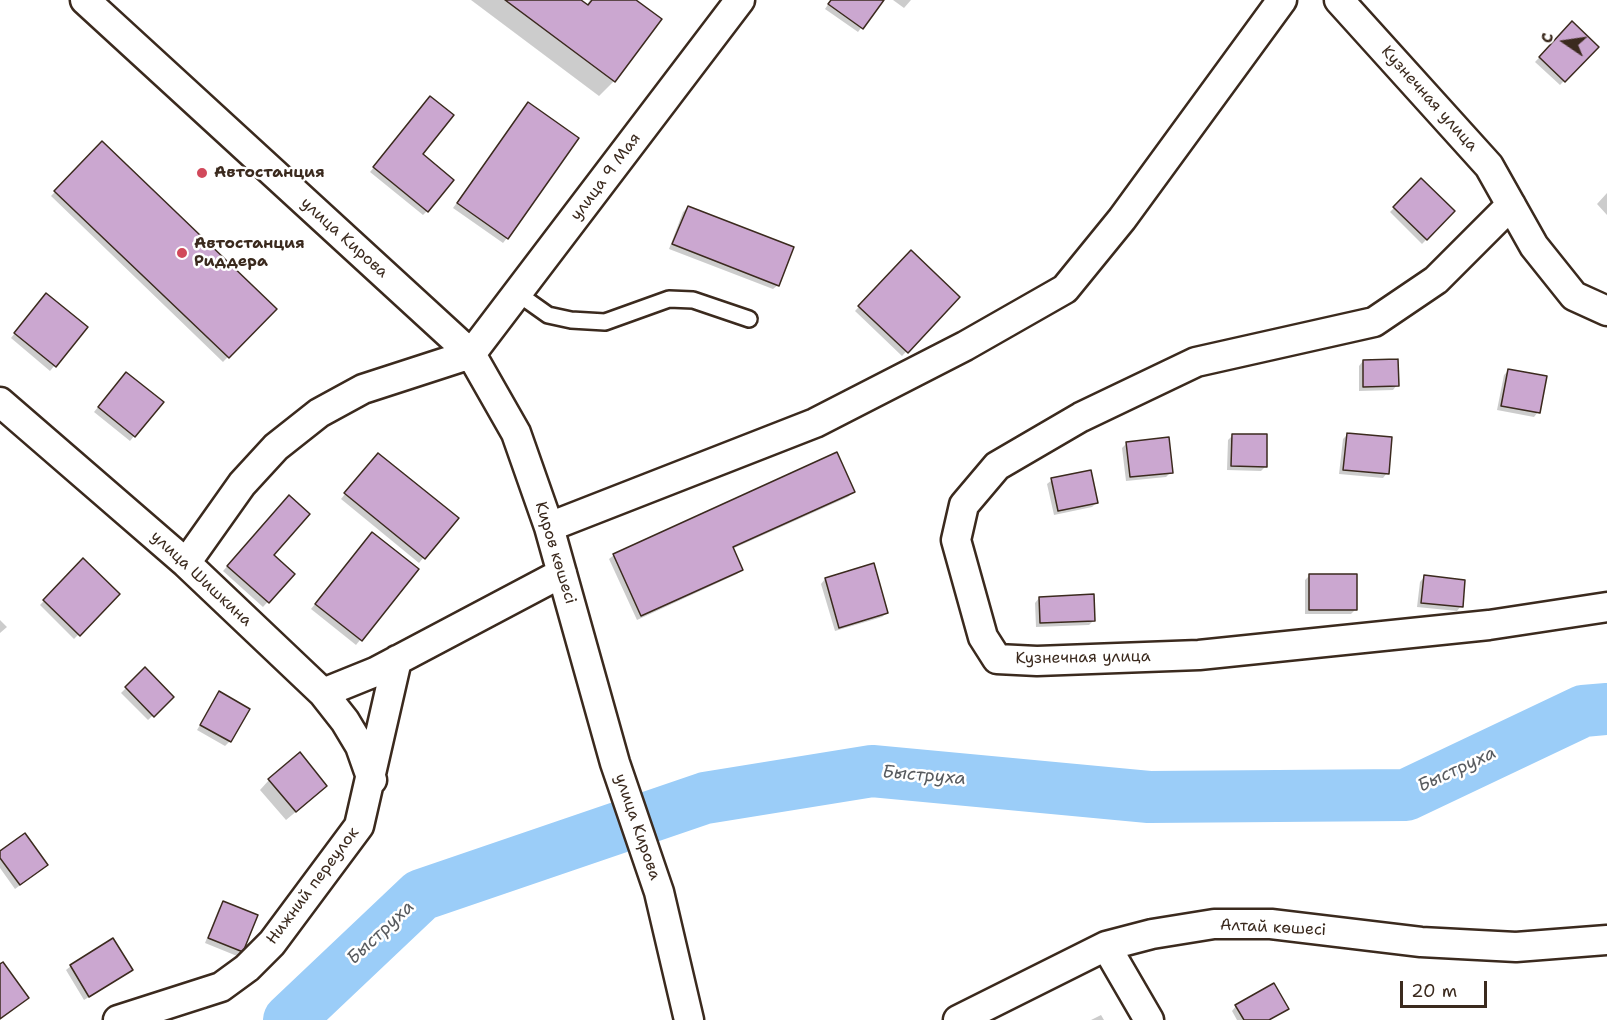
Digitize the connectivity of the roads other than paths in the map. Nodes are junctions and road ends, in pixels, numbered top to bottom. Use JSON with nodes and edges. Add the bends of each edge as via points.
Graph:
{"nodes":[{"id":1,"x":85,"y":0,"type":"edge"},
{"id":2,"x":740,"y":0,"type":"edge"},
{"id":3,"x":1282,"y":0,"type":"edge"},
{"id":4,"x":1339,"y":0,"type":"edge"},
{"id":5,"x":1511,"y":205,"type":"junction"},
{"id":6,"x":518,"y":293,"type":"junction"},
{"id":7,"x":1607,"y":311,"type":"edge"},
{"id":8,"x":748,"y":318,"type":"dead end"},
{"id":9,"x":471,"y":354,"type":"junction"},
{"id":10,"x":0,"y":402,"type":"edge"},
{"id":11,"x":549,"y":527,"type":"junction"},
{"id":12,"x":186,"y":563,"type":"junction"},
{"id":13,"x":562,"y":573,"type":"junction"},
{"id":14,"x":1607,"y":607,"type":"edge"},
{"id":15,"x":397,"y":660,"type":"junction"},
{"id":16,"x":323,"y":693,"type":"junction"},
{"id":17,"x":615,"y":763,"type":"joint"},
{"id":18,"x":372,"y":780,"type":"junction"},
{"id":19,"x":1607,"y":940,"type":"edge"},
{"id":20,"x":1106,"y":946,"type":"junction"},
{"id":21,"x":118,"y":1020,"type":"edge"},
{"id":22,"x":689,"y":1020,"type":"edge"},
{"id":23,"x":958,"y":1020,"type":"edge"},
{"id":24,"x":1149,"y":1020,"type":"edge"}],
"edges":[{"from":1,"to":9,"type":"street","name":"улица Кирова"},
{"from":2,"to":6,"type":"street","name":"улица 9 Мая"},
{"from":3,"to":11,"type":"street","via":[[1122,219],[1065,289],[815,423]]},
{"from":4,"to":5,"type":"street","name":"Кузнечная улица","via":[[1490,166]]},
{"from":5,"to":7,"type":"street","name":"Кузнечная улица","via":[[1534,246],[1574,296]]},
{"from":5,"to":14,"type":"street","name":"Кузнечная улица","via":[[1437,280],[1374,322],[1196,362],[1081,417],[997,466],[964,505],[956,540],[983,637],[997,658],[1037,661],[1200,655],[1490,624]]},
{"from":6,"to":8,"type":"lane","via":[[548,315],[571,320],[605,322],[669,299],[693,300]]},
{"from":6,"to":9,"type":"street","name":"улица 9 Мая"},
{"from":9,"to":11,"type":"street","name":"Киров көшесі","via":[[516,433]]},
{"from":9,"to":12,"type":"street","via":[[363,389],[319,413],[276,447],[242,484]]},
{"from":10,"to":12,"type":"street","name":"улица Шишкина"},
{"from":11,"to":13,"type":"street","name":"Киров көшесі"},
{"from":12,"to":16,"type":"street","name":"улица Шишкина"},
{"from":13,"to":15,"type":"street"},
{"from":13,"to":17,"type":"street","name":"Киров көшесі"},
{"from":15,"to":16,"type":"street"},
{"from":15,"to":18,"type":"street","name":"Нижний переулок"},
{"from":16,"to":18,"type":"street","name":"улица Шишкина","via":[[360,746]]},
{"from":17,"to":22,"type":"street","name":"улица Кирова","via":[[659,892]]},
{"from":18,"to":21,"type":"street","name":"Нижний переулок","via":[[359,826],[272,943],[247,968],[221,987]]},
{"from":19,"to":20,"type":"street","name":"Алтай көшесі","via":[[1516,947],[1421,942],[1271,924],[1214,924]]},
{"from":20,"to":23,"type":"street","name":"Алтай көшесі"},
{"from":20,"to":24,"type":"street"}]}
